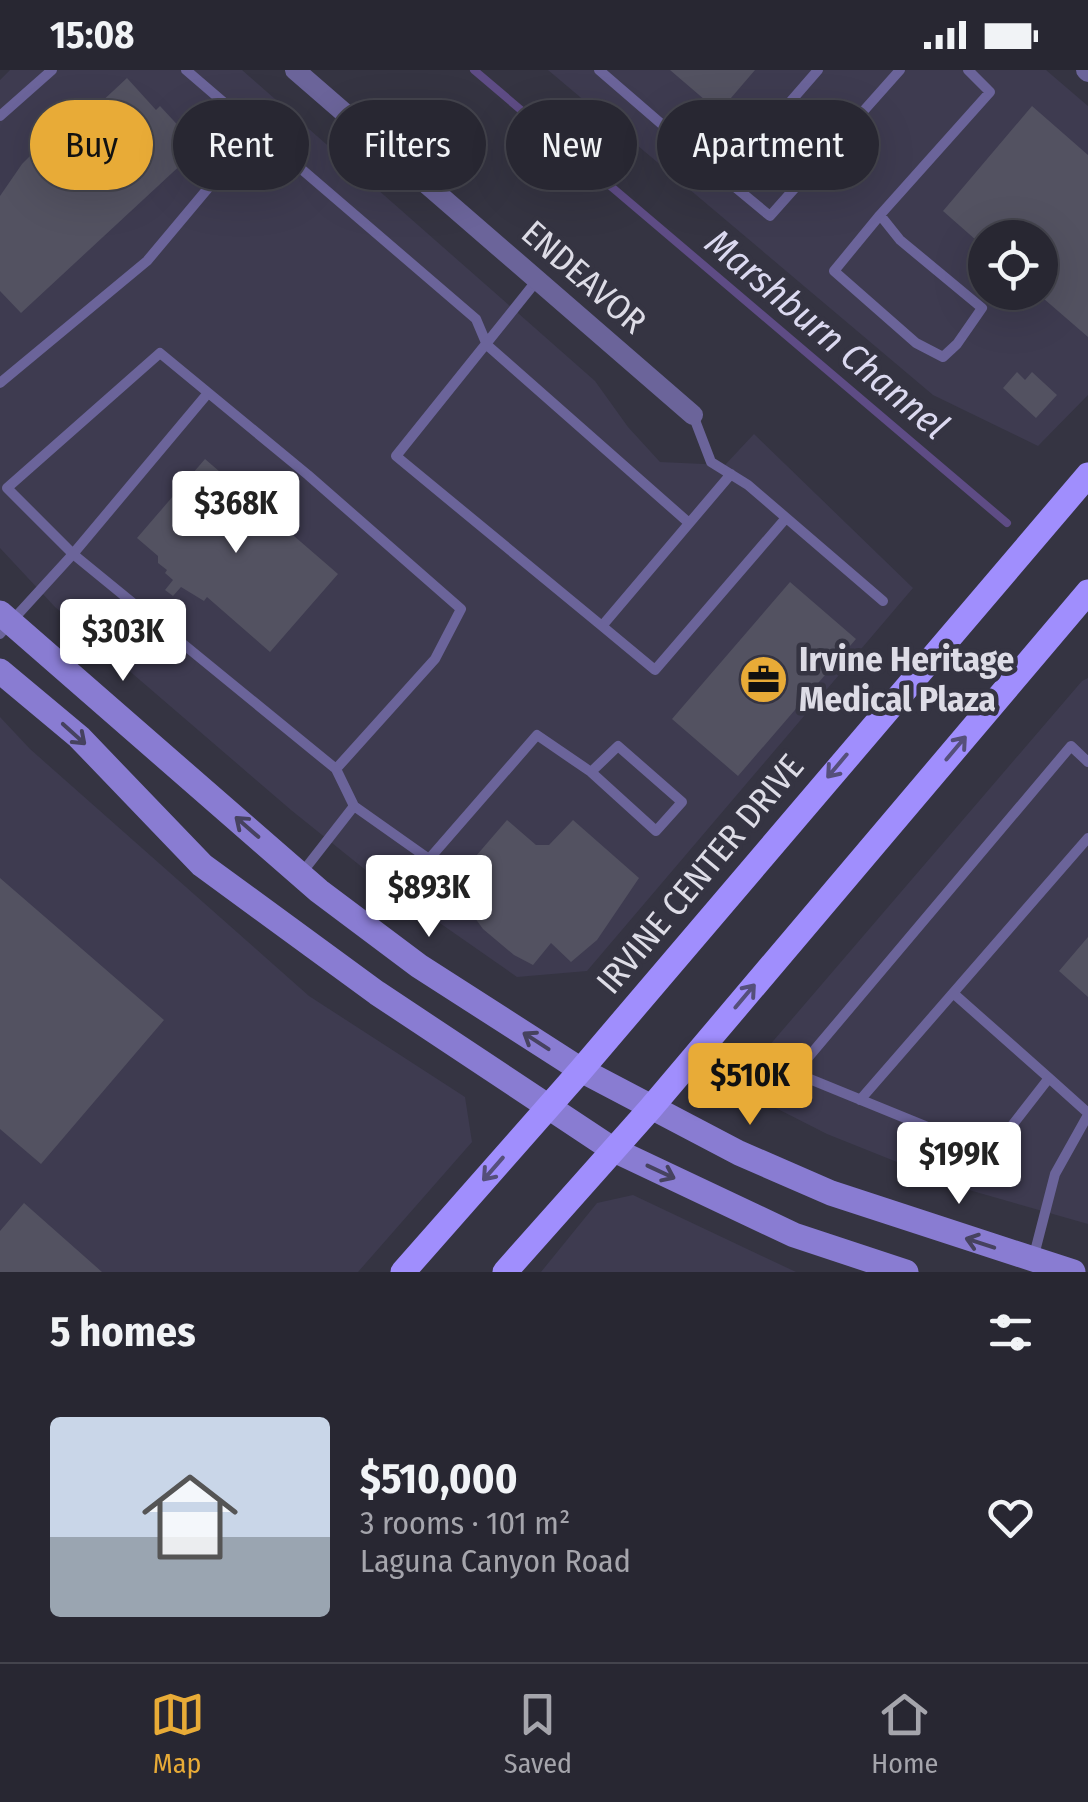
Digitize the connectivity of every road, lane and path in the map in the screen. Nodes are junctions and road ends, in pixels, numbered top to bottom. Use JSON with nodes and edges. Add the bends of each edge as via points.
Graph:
{"nodes":[{"id":1,"x":52,"y":70,"type":"edge"},
{"id":2,"x":186,"y":70,"type":"edge"},
{"id":3,"x":296,"y":70,"type":"edge"},
{"id":4,"x":599,"y":70,"type":"edge"},
{"id":5,"x":818,"y":70,"type":"edge"},
{"id":6,"x":900,"y":70,"type":"edge"},
{"id":7,"x":968,"y":70,"type":"edge"},
{"id":8,"x":221,"y":100,"type":"edge"},
{"id":9,"x":792,"y":100,"type":"edge"},
{"id":10,"x":873,"y":100,"type":"edge"},
{"id":11,"x":0,"y":116,"type":"edge"},
{"id":12,"x":657,"y":120,"type":"edge"},
{"id":13,"x":309,"y":176,"type":"edge"},
{"id":14,"x":206,"y":190,"type":"edge"},
{"id":15,"x":739,"y":190,"type":"edge"},
{"id":16,"x":793,"y":190,"type":"edge"},
{"id":17,"x":880,"y":215,"type":"junction"},
{"id":18,"x":538,"y":279,"type":"junction"},
{"id":19,"x":487,"y":345,"type":"junction"},
{"id":20,"x":2,"y":378,"type":"edge"},
{"id":21,"x":208,"y":393,"type":"junction"},
{"id":22,"x":693,"y":416,"type":"joint"},
{"id":23,"x":731,"y":474,"type":"junction"},
{"id":24,"x":1088,"y":475,"type":"edge"},
{"id":25,"x":786,"y":518,"type":"junction"},
{"id":26,"x":689,"y":523,"type":"junction"},
{"id":27,"x":73,"y":554,"type":"junction"},
{"id":28,"x":883,"y":601,"type":"dead end"},
{"id":29,"x":1081,"y":601,"type":"edge"},
{"id":30,"x":3,"y":624,"type":"edge"},
{"id":31,"x":602,"y":626,"type":"junction"},
{"id":32,"x":0,"y":671,"type":"edge"},
{"id":33,"x":1088,"y":762,"type":"edge"},
{"id":34,"x":336,"y":769,"type":"junction"},
{"id":35,"x":591,"y":772,"type":"junction"},
{"id":36,"x":354,"y":806,"type":"junction"},
{"id":37,"x":1088,"y":838,"type":"edge"},
{"id":38,"x":301,"y":875,"type":"junction"},
{"id":39,"x":953,"y":993,"type":"junction"},
{"id":40,"x":581,"y":1070,"type":"junction"},
{"id":41,"x":1049,"y":1078,"type":"junction"},
{"id":42,"x":860,"y":1100,"type":"junction"},
{"id":43,"x":547,"y":1106,"type":"junction"},
{"id":44,"x":650,"y":1108,"type":"junction"},
{"id":45,"x":1088,"y":1114,"type":"edge"},
{"id":46,"x":612,"y":1149,"type":"junction"},
{"id":47,"x":1032,"y":1260,"type":"junction"},
{"id":48,"x":403,"y":1272,"type":"edge"},
{"id":49,"x":505,"y":1272,"type":"edge"},
{"id":50,"x":906,"y":1272,"type":"edge"},
{"id":51,"x":1073,"y":1272,"type":"edge"}],
"edges":[{"from":1,"to":11,"type":"lane"},
{"from":2,"to":8,"type":"lane"},
{"from":3,"to":18,"type":"street","name":"ENDEAVOR"},
{"from":4,"to":12,"type":"lane"},
{"from":5,"to":9,"type":"lane"},
{"from":6,"to":10,"type":"lane"},
{"from":7,"to":17,"type":"lane","via":[[990,92]]},
{"from":13,"to":19,"type":"lane","via":[[476,319]]},
{"from":14,"to":20,"type":"lane","via":[[146,261]]},
{"from":15,"to":16,"type":"lane","via":[[770,216]]},
{"from":17,"to":17,"type":"lane","via":[[982,308],[943,357],[834,271]]},
{"from":18,"to":19,"type":"lane"},
{"from":18,"to":22,"type":"street","name":"ENDEAVOR"},
{"from":19,"to":26,"type":"lane"},
{"from":19,"to":31,"type":"lane","via":[[396,456]]},
{"from":21,"to":27,"type":"lane"},
{"from":21,"to":27,"type":"lane","via":[[160,353],[7,488]]},
{"from":21,"to":34,"type":"lane","via":[[461,609],[435,659]]},
{"from":22,"to":23,"type":"lane","via":[[711,462]]},
{"from":23,"to":25,"type":"lane"},
{"from":23,"to":26,"type":"lane"},
{"from":24,"to":40,"type":"main road","name":"IRVINE CENTER DRIVE","one_way":true},
{"from":25,"to":28,"type":"lane"},
{"from":25,"to":31,"type":"lane","via":[[654,670]]},
{"from":26,"to":31,"type":"lane"},
{"from":27,"to":30,"type":"lane"},
{"from":27,"to":34,"type":"lane"},
{"from":44,"to":29,"type":"main road","one_way":true},
{"from":38,"to":30,"type":"main road","one_way":true},
{"from":32,"to":43,"type":"main road","one_way":true,"via":[[79,738],[202,865],[376,993]]},
{"from":33,"to":42,"type":"lane","via":[[1071,746],[796,1073]]},
{"from":34,"to":36,"type":"lane"},
{"from":35,"to":35,"type":"lane","via":[[656,831],[682,802],[618,746]]},
{"from":35,"to":36,"type":"lane","via":[[537,735],[429,859]]},
{"from":36,"to":38,"type":"lane"},
{"from":37,"to":39,"type":"lane"},
{"from":40,"to":38,"type":"main road","one_way":true,"via":[[418,966]]},
{"from":39,"to":41,"type":"lane"},
{"from":39,"to":42,"type":"lane"},
{"from":40,"to":43,"type":"main road","name":"IRVINE CENTER DRIVE"},
{"from":40,"to":44,"type":"main road"},
{"from":41,"to":42,"type":"lane","via":[[1002,1137],[969,1144]]},
{"from":41,"to":45,"type":"lane"},
{"from":43,"to":46,"type":"main road"},
{"from":43,"to":48,"type":"main road","name":"IRVINE CENTER DRIVE","one_way":true},
{"from":44,"to":46,"type":"main road"},
{"from":47,"to":44,"type":"main road","one_way":true,"via":[[831,1193]]},
{"from":45,"to":47,"type":"lane","via":[[1054,1174]]},
{"from":46,"to":49,"type":"main road"},
{"from":46,"to":50,"type":"main road","one_way":true,"via":[[794,1235]]},
{"from":47,"to":51,"type":"main road"}]}
